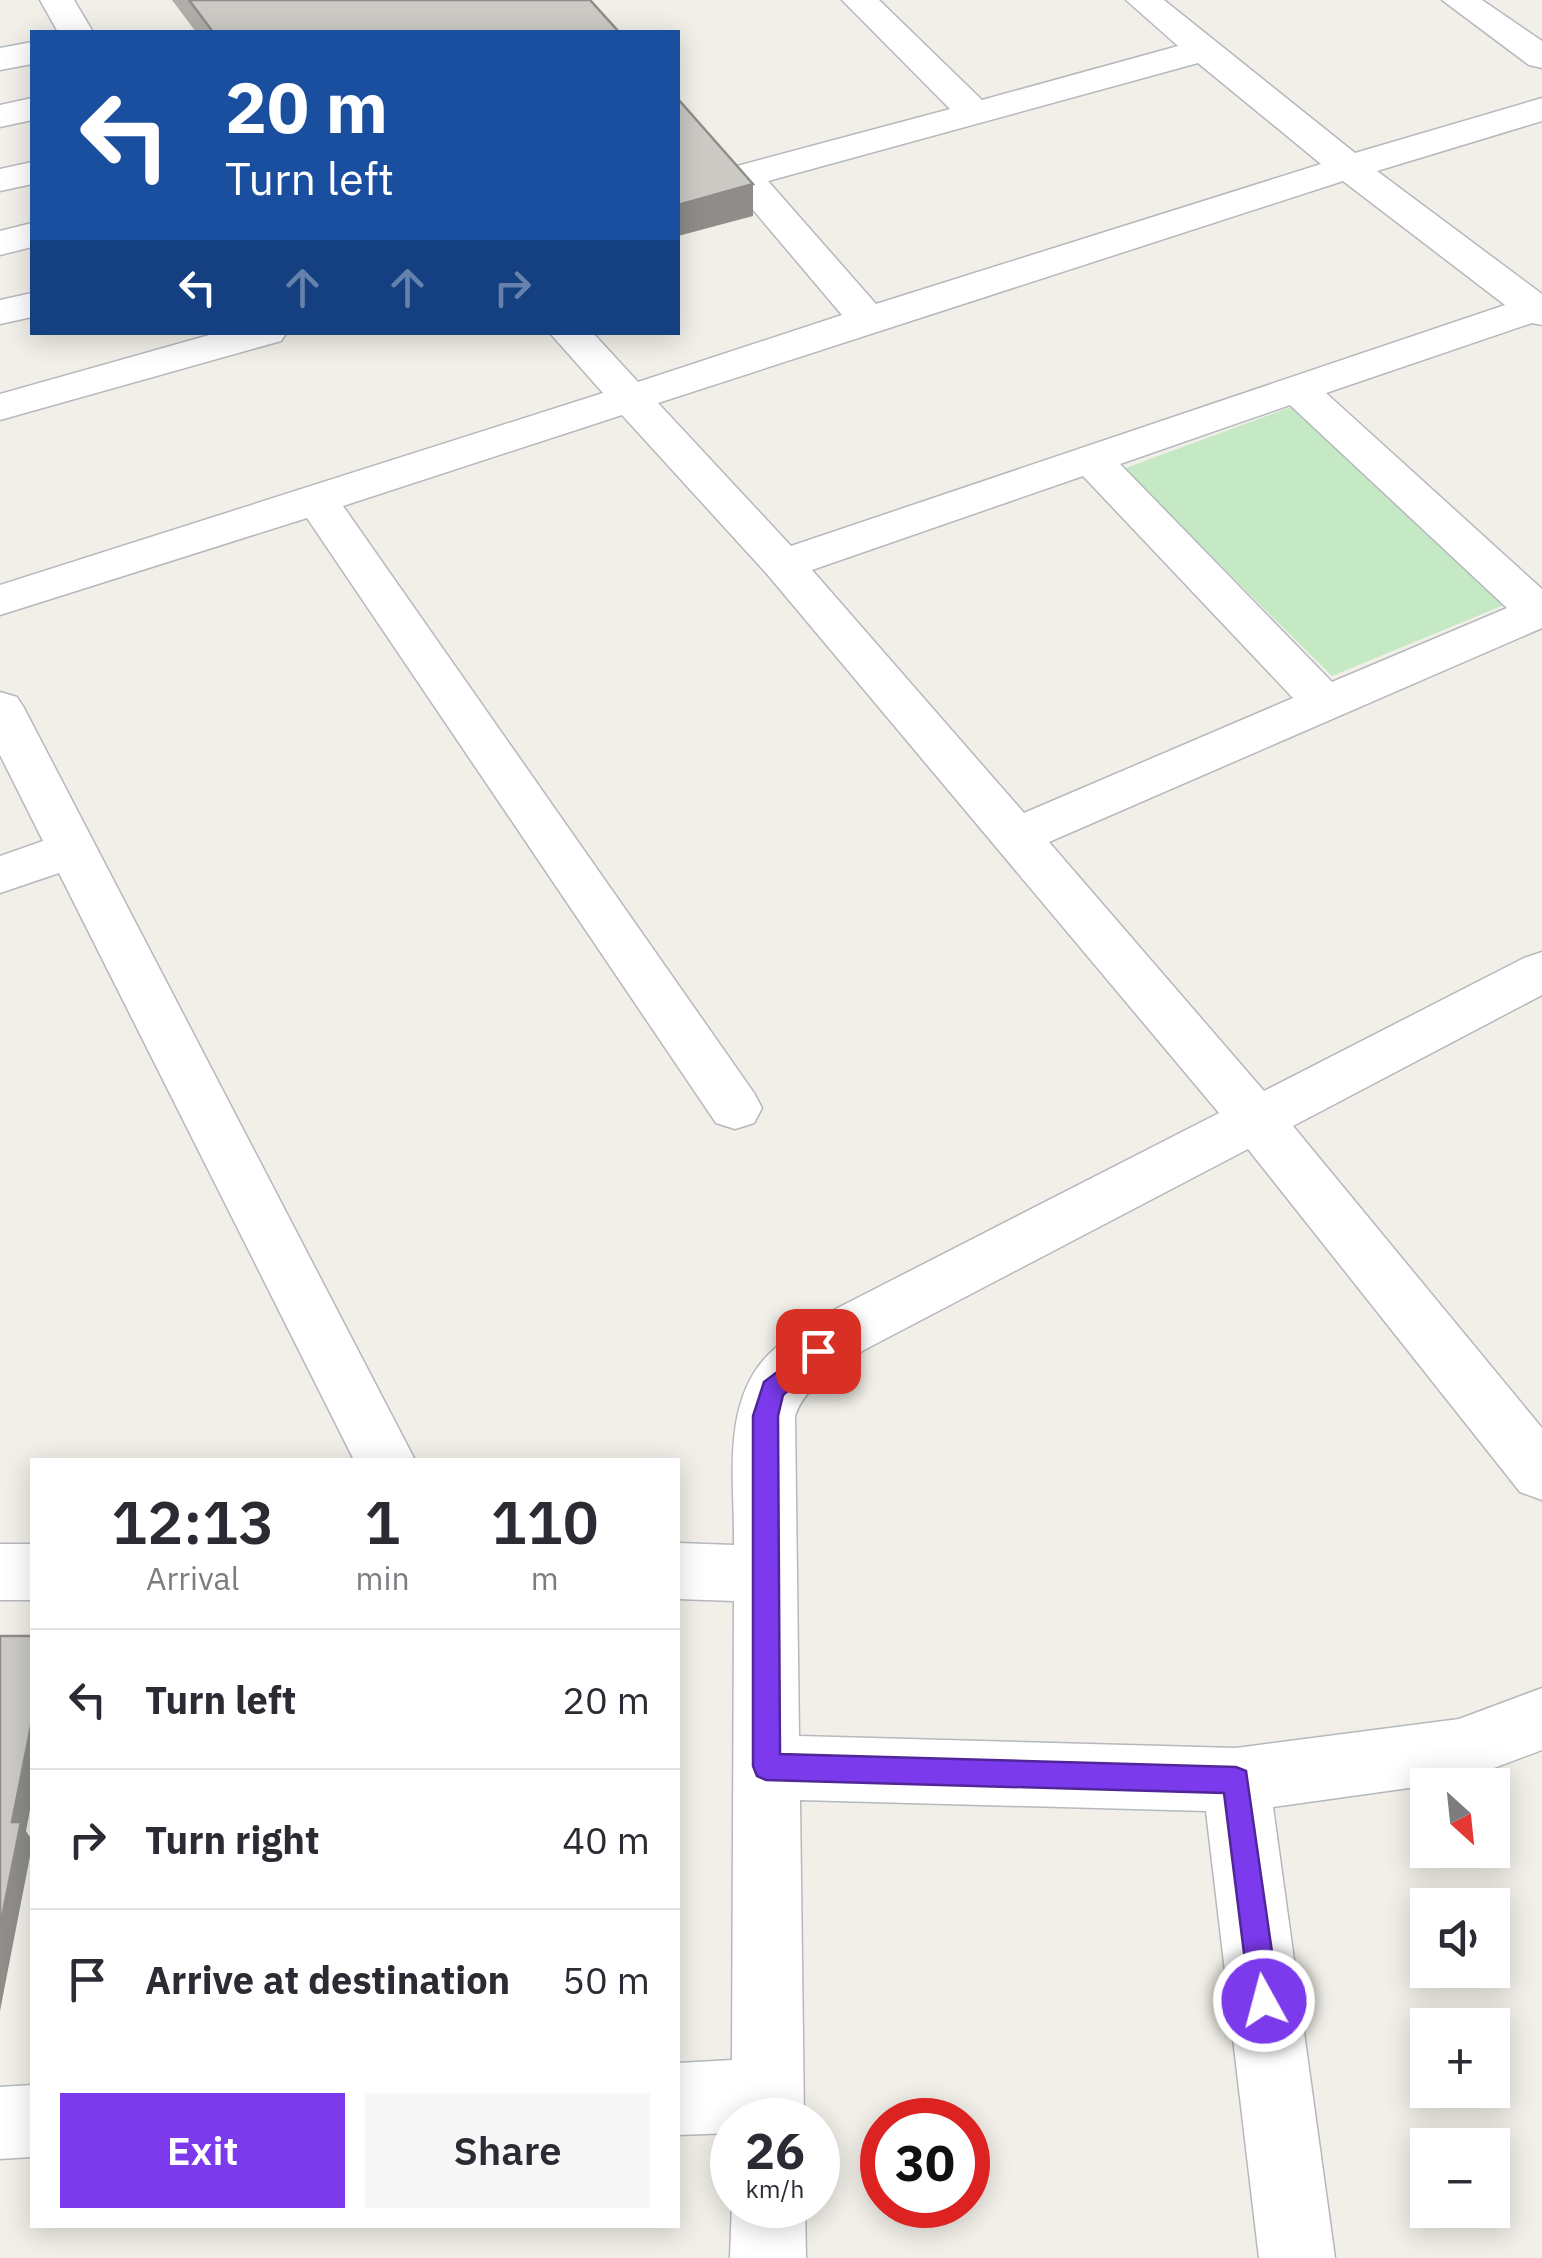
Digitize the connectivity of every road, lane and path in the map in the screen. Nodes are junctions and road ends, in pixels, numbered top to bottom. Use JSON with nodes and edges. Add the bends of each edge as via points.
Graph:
{"nodes":[{"id":1,"x":58,"y":0,"type":"edge"},
{"id":2,"x":859,"y":0,"type":"edge"},
{"id":3,"x":1143,"y":0,"type":"edge"},
{"id":4,"x":1458,"y":0,"type":"edge"},
{"id":5,"x":74,"y":30,"type":"edge"},
{"id":6,"x":1200,"y":51,"type":"junction"},
{"id":7,"x":30,"y":53,"type":"edge"},
{"id":8,"x":1542,"y":57,"type":"edge"},
{"id":9,"x":0,"y":59,"type":"edge"},
{"id":10,"x":30,"y":109,"type":"edge"},
{"id":11,"x":1542,"y":109,"type":"edge"},
{"id":12,"x":975,"y":113,"type":"junction"},
{"id":13,"x":0,"y":116,"type":"edge"},
{"id":14,"x":1347,"y":166,"type":"junction"},
{"id":15,"x":30,"y":173,"type":"edge"},
{"id":16,"x":0,"y":180,"type":"edge"},
{"id":17,"x":30,"y":236,"type":"edge"},
{"id":18,"x":0,"y":243,"type":"edge"},
{"id":19,"x":30,"y":305,"type":"edge"},
{"id":20,"x":1539,"y":310,"type":"edge"},
{"id":21,"x":0,"y":312,"type":"edge"},
{"id":22,"x":868,"y":320,"type":"junction"},
{"id":23,"x":255,"y":335,"type":"edge"},
{"id":24,"x":572,"y":335,"type":"edge"},
{"id":25,"x":1297,"y":389,"type":"junction"},
{"id":26,"x":626,"y":398,"type":"junction"},
{"id":27,"x":0,"y":407,"type":"edge"},
{"id":28,"x":1091,"y":459,"type":"junction"},
{"id":29,"x":318,"y":502,"type":"junction"},
{"id":30,"x":782,"y":564,"type":"junction"},
{"id":31,"x":0,"y":600,"type":"edge"},
{"id":32,"x":1540,"y":611,"type":"edge"},
{"id":33,"x":1326,"y":704,"type":"junction"},
{"id":34,"x":0,"y":708,"type":"edge"},
{"id":35,"x":1016,"y":837,"type":"junction"},
{"id":36,"x":75,"y":849,"type":"junction"},
{"id":37,"x":0,"y":875,"type":"edge"},
{"id":38,"x":1542,"y":972,"type":"edge"},
{"id":39,"x":735,"y":1108,"type":"dead end"},
{"id":40,"x":1256,"y":1119,"type":"junction"},
{"id":41,"x":385,"y":1458,"type":"edge"},
{"id":42,"x":1542,"y":1473,"type":"edge"},
{"id":43,"x":680,"y":1571,"type":"edge"},
{"id":44,"x":0,"y":1572,"type":"edge"},
{"id":45,"x":30,"y":1572,"type":"edge"},
{"id":46,"x":766,"y":1574,"type":"junction"},
{"id":47,"x":1542,"y":1719,"type":"edge"},
{"id":48,"x":766,"y":1766,"type":"junction"},
{"id":49,"x":1236,"y":1780,"type":"junction"},
{"id":50,"x":680,"y":2098,"type":"edge"},
{"id":51,"x":768,"y":2098,"type":"edge"},
{"id":52,"x":710,"y":2102,"type":"edge"},
{"id":53,"x":30,"y":2121,"type":"edge"},
{"id":54,"x":0,"y":2122,"type":"edge"},
{"id":55,"x":768,"y":2228,"type":"edge"},
{"id":56,"x":768,"y":2258,"type":"edge"},
{"id":57,"x":1297,"y":2258,"type":"edge"}],
"edges":[{"from":1,"to":5,"type":"street"},
{"from":2,"to":12,"type":"street"},
{"from":3,"to":6,"type":"street"},
{"from":4,"to":8,"type":"street"},
{"from":6,"to":12,"type":"street"},
{"from":6,"to":14,"type":"street"},
{"from":7,"to":9,"type":"street"},
{"from":10,"to":13,"type":"street"},
{"from":11,"to":14,"type":"street"},
{"from":12,"to":22,"type":"street","via":[[746,179]]},
{"from":14,"to":20,"type":"street"},
{"from":14,"to":22,"type":"street"},
{"from":15,"to":16,"type":"street"},
{"from":17,"to":18,"type":"street"},
{"from":19,"to":21,"type":"street"},
{"from":20,"to":25,"type":"street"},
{"from":22,"to":26,"type":"street"},
{"from":23,"to":27,"type":"street"},
{"from":24,"to":26,"type":"street"},
{"from":25,"to":28,"type":"street"},
{"from":25,"to":32,"type":"street"},
{"from":26,"to":29,"type":"street"},
{"from":26,"to":30,"type":"street"},
{"from":28,"to":30,"type":"street"},
{"from":28,"to":33,"type":"street"},
{"from":29,"to":31,"type":"street"},
{"from":29,"to":39,"type":"street"},
{"from":30,"to":35,"type":"street"},
{"from":32,"to":33,"type":"street"},
{"from":33,"to":35,"type":"street"},
{"from":34,"to":36,"type":"street"},
{"from":35,"to":40,"type":"street"},
{"from":36,"to":37,"type":"street"},
{"from":36,"to":41,"type":"street"},
{"from":38,"to":40,"type":"street"},
{"from":40,"to":42,"type":"street"},
{"from":40,"to":46,"type":"street","via":[[843,1333],[792,1369],[772,1389],[765,1416]]},
{"from":43,"to":46,"type":"street"},
{"from":44,"to":45,"type":"street"},
{"from":46,"to":48,"type":"street"},
{"from":47,"to":49,"type":"street","via":[[1459,1750]]},
{"from":48,"to":49,"type":"street"},
{"from":48,"to":51,"type":"street"},
{"from":49,"to":57,"type":"street"},
{"from":50,"to":52,"type":"street"},
{"from":53,"to":54,"type":"street"},
{"from":55,"to":56,"type":"street"}]}
